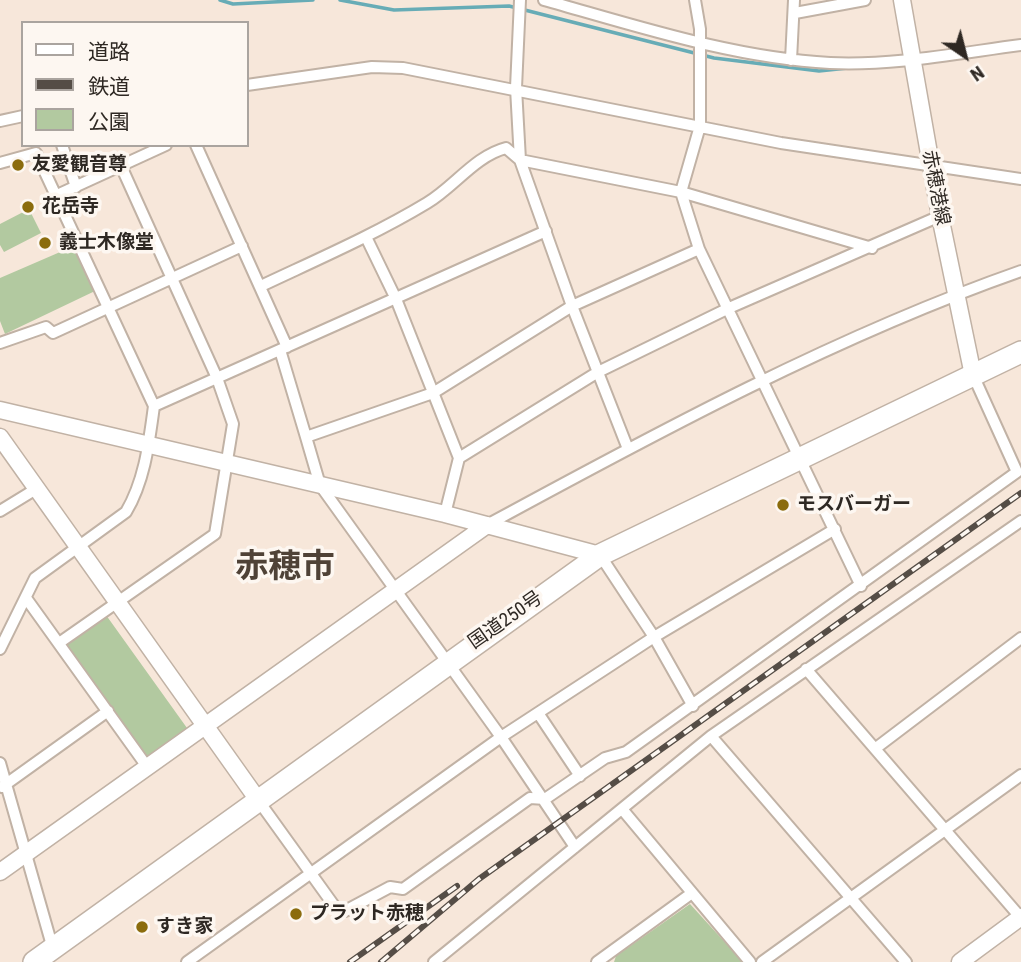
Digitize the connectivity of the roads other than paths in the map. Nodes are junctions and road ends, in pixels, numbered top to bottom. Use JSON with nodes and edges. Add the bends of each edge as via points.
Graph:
{"nodes":[{"id":1,"x":520,"y":0,"type":"edge"},
{"id":2,"x":544,"y":0,"type":"edge"},
{"id":3,"x":695,"y":0,"type":"edge"},
{"id":4,"x":794,"y":0,"type":"edge"},
{"id":5,"x":865,"y":0,"type":"edge"},
{"id":6,"x":902,"y":0,"type":"edge"},
{"id":7,"x":795,"y":13,"type":"junction"},
{"id":8,"x":699,"y":41,"type":"junction"},
{"id":9,"x":1021,"y":45,"type":"edge"},
{"id":10,"x":911,"y":59,"type":"junction"},
{"id":11,"x":791,"y":60,"type":"junction"},
{"id":12,"x":248,"y":85,"type":"edge"},
{"id":13,"x":516,"y":88,"type":"junction"},
{"id":14,"x":21,"y":116,"type":"edge"},
{"id":15,"x":0,"y":121,"type":"edge"},
{"id":16,"x":700,"y":126,"type":"junction"},
{"id":17,"x":63,"y":147,"type":"edge"},
{"id":18,"x":162,"y":147,"type":"edge"},
{"id":19,"x":197,"y":147,"type":"edge"},
{"id":20,"x":520,"y":160,"type":"junction"},
{"id":21,"x":0,"y":163,"type":"edge"},
{"id":22,"x":121,"y":166,"type":"junction"},
{"id":23,"x":931,"y":168,"type":"junction"},
{"id":24,"x":1021,"y":179,"type":"edge"},
{"id":25,"x":76,"y":187,"type":"junction"},
{"id":26,"x":681,"y":192,"type":"junction"},
{"id":27,"x":57,"y":195,"type":"junction"},
{"id":28,"x":940,"y":216,"type":"junction"},
{"id":29,"x":546,"y":231,"type":"junction"},
{"id":30,"x":366,"y":237,"type":"junction"},
{"id":31,"x":242,"y":246,"type":"junction"},
{"id":32,"x":872,"y":248,"type":"junction"},
{"id":33,"x":699,"y":249,"type":"junction"},
{"id":34,"x":1021,"y":271,"type":"edge"},
{"id":35,"x":172,"y":278,"type":"junction"},
{"id":36,"x":261,"y":286,"type":"junction"},
{"id":37,"x":956,"y":293,"type":"junction"},
{"id":38,"x":396,"y":299,"type":"junction"},
{"id":39,"x":572,"y":306,"type":"junction"},
{"id":40,"x":109,"y":308,"type":"junction"},
{"id":41,"x":729,"y":309,"type":"junction"},
{"id":42,"x":0,"y":343,"type":"edge"},
{"id":43,"x":284,"y":348,"type":"junction"},
{"id":44,"x":1021,"y":352,"type":"edge"},
{"id":45,"x":598,"y":372,"type":"junction"},
{"id":46,"x":973,"y":375,"type":"junction"},
{"id":47,"x":218,"y":377,"type":"junction"},
{"id":48,"x":765,"y":381,"type":"junction"},
{"id":49,"x":433,"y":393,"type":"junction"},
{"id":50,"x":154,"y":406,"type":"junction"},
{"id":51,"x":0,"y":410,"type":"edge"},
{"id":52,"x":0,"y":437,"type":"edge"},
{"id":53,"x":306,"y":437,"type":"junction"},
{"id":54,"x":149,"y":445,"type":"junction"},
{"id":55,"x":628,"y":449,"type":"junction"},
{"id":56,"x":802,"y":457,"type":"junction"},
{"id":57,"x":458,"y":458,"type":"junction"},
{"id":58,"x":227,"y":464,"type":"junction"},
{"id":59,"x":1019,"y":470,"type":"edge"},
{"id":60,"x":320,"y":485,"type":"junction"},
{"id":61,"x":36,"y":489,"type":"junction"},
{"id":62,"x":0,"y":511,"type":"edge"},
{"id":63,"x":445,"y":514,"type":"junction"},
{"id":64,"x":1021,"y":521,"type":"edge"},
{"id":65,"x":487,"y":525,"type":"junction"},
{"id":66,"x":835,"y":529,"type":"junction"},
{"id":67,"x":77,"y":547,"type":"junction"},
{"id":68,"x":600,"y":555,"type":"junction"},
{"id":69,"x":861,"y":586,"type":"junction"},
{"id":70,"x":396,"y":591,"type":"junction"},
{"id":71,"x":26,"y":598,"type":"junction"},
{"id":72,"x":118,"y":604,"type":"junction"},
{"id":73,"x":654,"y":637,"type":"junction"},
{"id":74,"x":1021,"y":638,"type":"edge"},
{"id":75,"x":59,"y":643,"type":"junction"},
{"id":76,"x":0,"y":649,"type":"edge"},
{"id":77,"x":448,"y":662,"type":"junction"},
{"id":78,"x":806,"y":670,"type":"junction"},
{"id":79,"x":693,"y":706,"type":"junction"},
{"id":80,"x":108,"y":711,"type":"junction"},
{"id":81,"x":538,"y":713,"type":"junction"},
{"id":82,"x":205,"y":726,"type":"junction"},
{"id":83,"x":711,"y":736,"type":"junction"},
{"id":84,"x":502,"y":737,"type":"junction"},
{"id":85,"x":876,"y":748,"type":"junction"},
{"id":86,"x":0,"y":763,"type":"edge"},
{"id":87,"x":148,"y":768,"type":"junction"},
{"id":88,"x":1021,"y":775,"type":"edge"},
{"id":89,"x":580,"y":776,"type":"junction"},
{"id":90,"x":3,"y":786,"type":"edge"},
{"id":91,"x":545,"y":799,"type":"junction"},
{"id":92,"x":258,"y":800,"type":"junction"},
{"id":93,"x":622,"y":809,"type":"junction"},
{"id":94,"x":944,"y":831,"type":"junction"},
{"id":95,"x":575,"y":847,"type":"junction"},
{"id":96,"x":26,"y":854,"type":"junction"},
{"id":97,"x":0,"y":872,"type":"edge"},
{"id":98,"x":310,"y":874,"type":"junction"},
{"id":99,"x":692,"y":893,"type":"junction"},
{"id":100,"x":850,"y":899,"type":"junction"},
{"id":101,"x":1021,"y":918,"type":"edge"},
{"id":102,"x":53,"y":949,"type":"junction"},
{"id":103,"x":603,"y":960,"type":"edge"},
{"id":104,"x":34,"y":962,"type":"edge"},
{"id":105,"x":187,"y":962,"type":"edge"},
{"id":106,"x":434,"y":962,"type":"edge"},
{"id":107,"x":750,"y":962,"type":"edge"},
{"id":108,"x":762,"y":962,"type":"edge"},
{"id":109,"x":906,"y":962,"type":"edge"},
{"id":110,"x":960,"y":962,"type":"edge"}],
"edges":[{"from":1,"to":13,"type":"street"},
{"from":2,"to":8,"type":"street"},
{"from":3,"to":8,"type":"street"},
{"from":4,"to":7,"type":"street"},
{"from":5,"to":7,"type":"street"},
{"from":6,"to":10,"type":"street","name":"赤穂港線"},
{"from":7,"to":11,"type":"street"},
{"from":8,"to":11,"type":"street"},
{"from":8,"to":16,"type":"street"},
{"from":9,"to":10,"type":"street"},
{"from":10,"to":11,"type":"street"},
{"from":10,"to":23,"type":"street","name":"赤穂港線"},
{"from":12,"to":13,"type":"street","via":[[372,67]]},
{"from":13,"to":16,"type":"street"},
{"from":13,"to":20,"type":"street"},
{"from":14,"to":15,"type":"street"},
{"from":16,"to":23,"type":"street"},
{"from":16,"to":26,"type":"street"},
{"from":17,"to":25,"type":"street"},
{"from":18,"to":22,"type":"street"},
{"from":19,"to":31,"type":"street"},
{"from":20,"to":26,"type":"street"},
{"from":20,"to":29,"type":"street"},
{"from":20,"to":30,"type":"street","via":[[506,148],[490,152],[429,202]]},
{"from":21,"to":27,"type":"street","via":[[36,153]]},
{"from":22,"to":25,"type":"street"},
{"from":22,"to":35,"type":"street"},
{"from":23,"to":24,"type":"street"},
{"from":23,"to":28,"type":"street","name":"赤穂港線"},
{"from":25,"to":27,"type":"street"},
{"from":26,"to":32,"type":"street"},
{"from":26,"to":33,"type":"street"},
{"from":27,"to":40,"type":"street"},
{"from":28,"to":32,"type":"street"},
{"from":28,"to":37,"type":"street","name":"赤穂港線"},
{"from":29,"to":38,"type":"street"},
{"from":29,"to":39,"type":"street"},
{"from":30,"to":36,"type":"street"},
{"from":30,"to":38,"type":"street"},
{"from":31,"to":35,"type":"street"},
{"from":31,"to":36,"type":"street"},
{"from":32,"to":41,"type":"street"},
{"from":33,"to":39,"type":"street"},
{"from":33,"to":41,"type":"street"},
{"from":34,"to":37,"type":"street"},
{"from":35,"to":40,"type":"street"},
{"from":35,"to":47,"type":"street"},
{"from":36,"to":43,"type":"street"},
{"from":37,"to":46,"type":"street","name":"赤穂港線"},
{"from":37,"to":48,"type":"street"},
{"from":38,"to":43,"type":"street"},
{"from":38,"to":49,"type":"street"},
{"from":39,"to":45,"type":"street"},
{"from":39,"to":49,"type":"street"},
{"from":40,"to":42,"type":"street","via":[[53,332],[46,327]]},
{"from":40,"to":50,"type":"street"},
{"from":41,"to":45,"type":"street"},
{"from":41,"to":48,"type":"street"},
{"from":43,"to":47,"type":"street"},
{"from":43,"to":53,"type":"street"},
{"from":44,"to":46,"type":"highway","name":"国道250号"},
{"from":45,"to":55,"type":"street"},
{"from":45,"to":57,"type":"street"},
{"from":46,"to":56,"type":"highway","name":"国道250号"},
{"from":46,"to":59,"type":"street"},
{"from":47,"to":50,"type":"street"},
{"from":47,"to":58,"type":"street","via":[[233,424]]},
{"from":48,"to":55,"type":"street"},
{"from":48,"to":56,"type":"street"},
{"from":49,"to":53,"type":"street"},
{"from":49,"to":57,"type":"street"},
{"from":50,"to":54,"type":"street"},
{"from":51,"to":54,"type":"street"},
{"from":52,"to":61,"type":"street"},
{"from":53,"to":60,"type":"street"},
{"from":54,"to":58,"type":"street"},
{"from":54,"to":67,"type":"street","via":[[126,512]]},
{"from":55,"to":65,"type":"street"},
{"from":56,"to":66,"type":"street"},
{"from":56,"to":68,"type":"highway","name":"国道250号"},
{"from":57,"to":63,"type":"street"},
{"from":58,"to":60,"type":"street"},
{"from":58,"to":72,"type":"street","via":[[215,534]]},
{"from":59,"to":69,"type":"street"},
{"from":60,"to":63,"type":"street"},
{"from":60,"to":70,"type":"street"},
{"from":61,"to":62,"type":"street"},
{"from":61,"to":67,"type":"street"},
{"from":63,"to":65,"type":"street"},
{"from":64,"to":78,"type":"street"},
{"from":65,"to":68,"type":"street"},
{"from":65,"to":70,"type":"street"},
{"from":66,"to":69,"type":"street"},
{"from":66,"to":73,"type":"street"},
{"from":67,"to":71,"type":"street","via":[[35,578]]},
{"from":67,"to":72,"type":"street"},
{"from":68,"to":73,"type":"street"},
{"from":68,"to":77,"type":"highway","name":"国道250号"},
{"from":69,"to":79,"type":"street"},
{"from":70,"to":77,"type":"street"},
{"from":70,"to":82,"type":"street"},
{"from":71,"to":75,"type":"street"},
{"from":71,"to":76,"type":"street"},
{"from":72,"to":75,"type":"street"},
{"from":72,"to":82,"type":"street"},
{"from":73,"to":79,"type":"street"},
{"from":73,"to":81,"type":"street"},
{"from":74,"to":85,"type":"street"},
{"from":75,"to":80,"type":"street"},
{"from":77,"to":84,"type":"street"},
{"from":77,"to":92,"type":"highway","name":"国道250号"},
{"from":78,"to":83,"type":"street"},
{"from":78,"to":85,"type":"street"},
{"from":79,"to":89,"type":"street","via":[[626,752],[605,758]]},
{"from":80,"to":87,"type":"street"},
{"from":80,"to":90,"type":"street"},
{"from":81,"to":84,"type":"street"},
{"from":81,"to":89,"type":"street"},
{"from":82,"to":87,"type":"street"},
{"from":82,"to":92,"type":"street"},
{"from":83,"to":93,"type":"street"},
{"from":83,"to":100,"type":"street"},
{"from":84,"to":91,"type":"street"},
{"from":84,"to":98,"type":"street"},
{"from":85,"to":94,"type":"street"},
{"from":86,"to":90,"type":"street"},
{"from":87,"to":96,"type":"street"},
{"from":88,"to":94,"type":"street"},
{"from":89,"to":91,"type":"street"},
{"from":90,"to":96,"type":"street"},
{"from":91,"to":95,"type":"street"},
{"from":91,"to":98,"type":"street","via":[[530,798],[403,889],[390,887],[345,911],[335,907]]},
{"from":92,"to":98,"type":"street"},
{"from":92,"to":102,"type":"highway","name":"国道250号"},
{"from":93,"to":95,"type":"street"},
{"from":93,"to":99,"type":"street"},
{"from":94,"to":100,"type":"street"},
{"from":94,"to":101,"type":"street"},
{"from":95,"to":106,"type":"street"},
{"from":96,"to":97,"type":"street"},
{"from":96,"to":102,"type":"street"},
{"from":98,"to":105,"type":"street"},
{"from":99,"to":103,"type":"street"},
{"from":99,"to":107,"type":"street"},
{"from":100,"to":108,"type":"street"},
{"from":100,"to":109,"type":"street"},
{"from":101,"to":110,"type":"street"},
{"from":102,"to":104,"type":"highway","name":"国道250号"}]}
